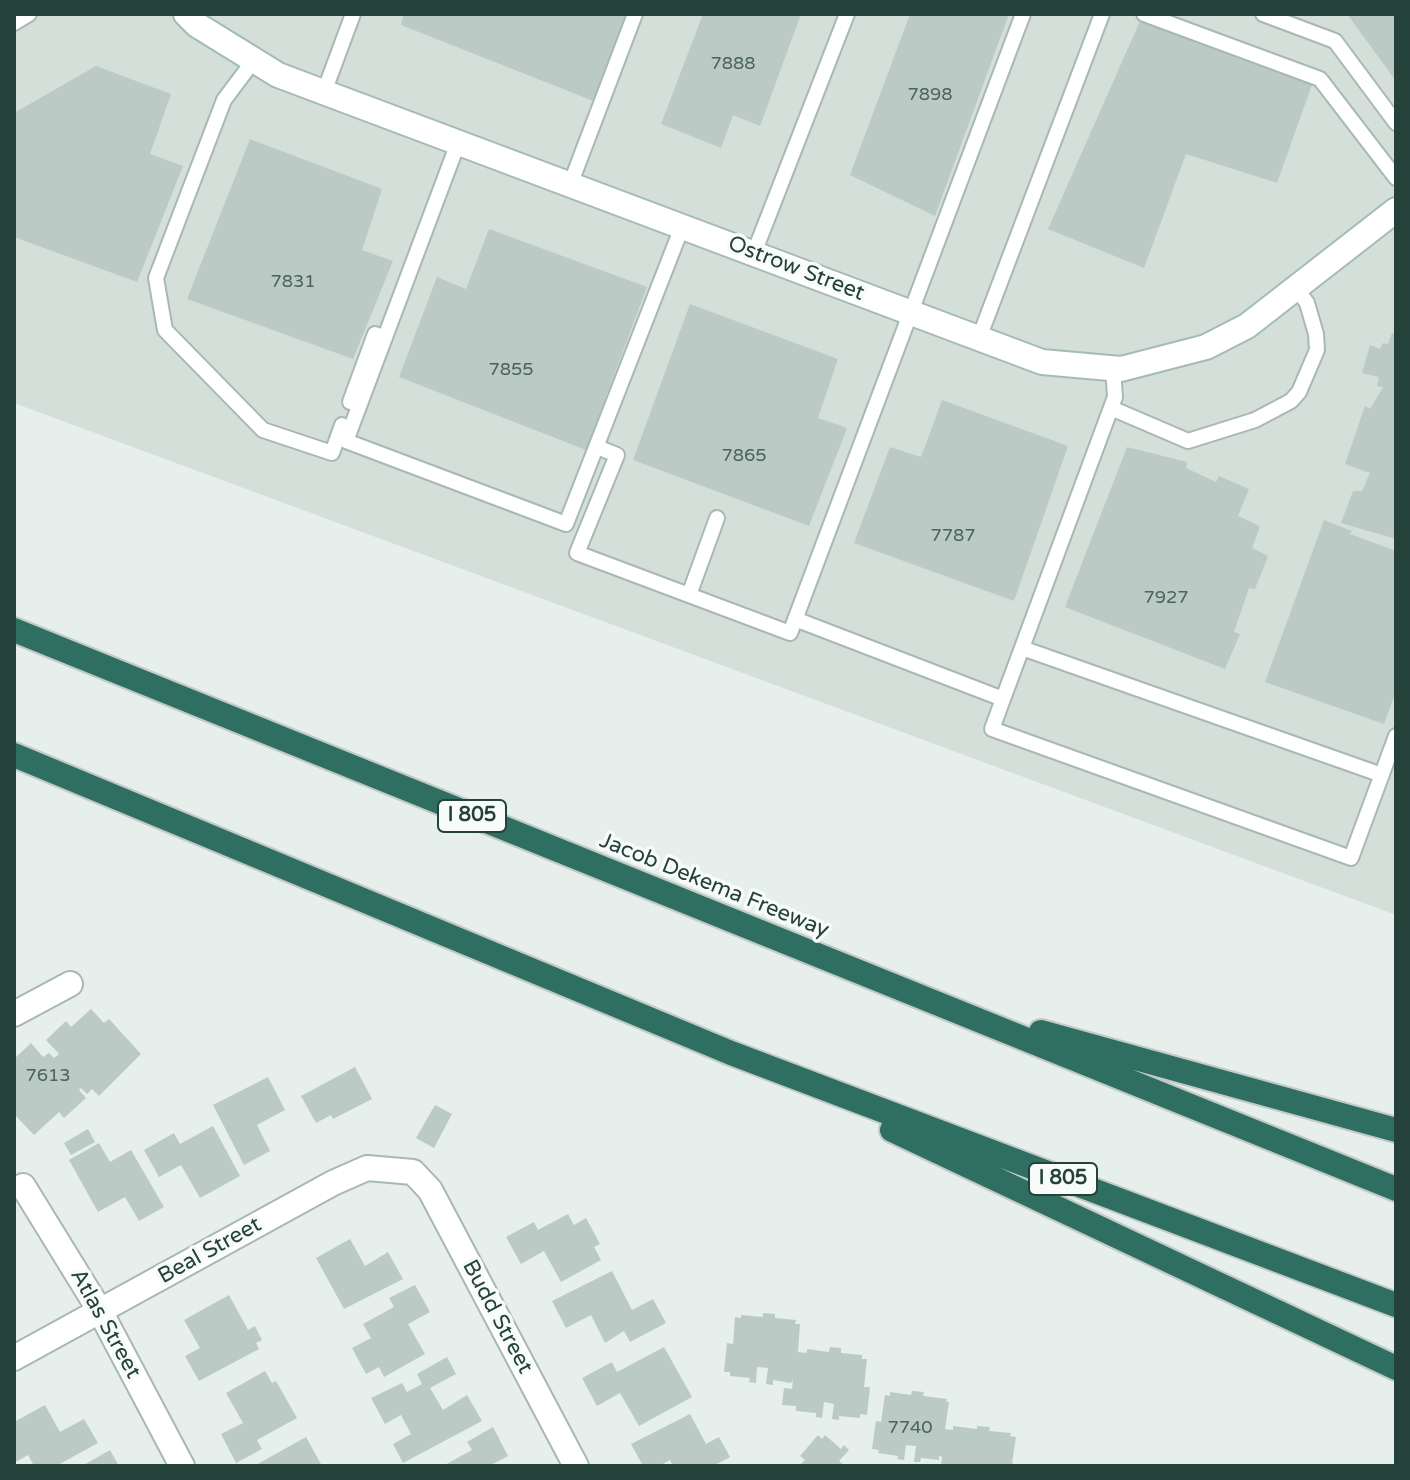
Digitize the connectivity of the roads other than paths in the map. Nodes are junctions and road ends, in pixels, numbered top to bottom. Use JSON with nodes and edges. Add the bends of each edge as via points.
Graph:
{"nodes":[{"id":1,"x":29,"y":14,"type":"edge"},
{"id":2,"x":186,"y":14,"type":"edge"},
{"id":3,"x":353,"y":14,"type":"edge"},
{"id":4,"x":635,"y":14,"type":"edge"},
{"id":5,"x":847,"y":14,"type":"edge"},
{"id":6,"x":1023,"y":14,"type":"edge"},
{"id":7,"x":1102,"y":14,"type":"edge"},
{"id":8,"x":1144,"y":14,"type":"edge"},
{"id":9,"x":1263,"y":14,"type":"edge"},
{"id":10,"x":14,"y":23,"type":"edge"},
{"id":11,"x":254,"y":60,"type":"junction"},
{"id":12,"x":324,"y":92,"type":"junction"},
{"id":13,"x":1396,"y":123,"type":"edge"},
{"id":14,"x":458,"y":143,"type":"junction"},
{"id":15,"x":1396,"y":178,"type":"edge"},
{"id":16,"x":570,"y":185,"type":"junction"},
{"id":17,"x":1396,"y":210,"type":"edge"},
{"id":18,"x":682,"y":227,"type":"junction"},
{"id":19,"x":754,"y":253,"type":"junction"},
{"id":20,"x":1296,"y":288,"type":"junction"},
{"id":21,"x":911,"y":313,"type":"junction"},
{"id":22,"x":385,"y":338,"type":"junction"},
{"id":23,"x":979,"y":338,"type":"junction"},
{"id":24,"x":1113,"y":368,"type":"junction"},
{"id":25,"x":1111,"y":408,"type":"junction"},
{"id":26,"x":597,"y":447,"type":"junction"},
{"id":27,"x":717,"y":518,"type":"dead end"},
{"id":28,"x":689,"y":595,"type":"junction"},
{"id":29,"x":795,"y":619,"type":"junction"},
{"id":30,"x":14,"y":630,"type":"edge"},
{"id":31,"x":1022,"y":648,"type":"junction"},
{"id":32,"x":1003,"y":699,"type":"junction"},
{"id":33,"x":1396,"y":736,"type":"edge"},
{"id":34,"x":14,"y":755,"type":"edge"},
{"id":35,"x":1382,"y":775,"type":"junction"},
{"id":36,"x":70,"y":984,"type":"dead end"},
{"id":37,"x":931,"y":1002,"type":"junction"},
{"id":38,"x":14,"y":1014,"type":"edge"},
{"id":39,"x":731,"y":1053,"type":"junction"},
{"id":40,"x":1396,"y":1130,"type":"edge"},
{"id":41,"x":413,"y":1172,"type":"joint"},
{"id":42,"x":23,"y":1186,"type":"dead end"},
{"id":43,"x":1396,"y":1189,"type":"edge"},
{"id":44,"x":1396,"y":1305,"type":"edge"},
{"id":45,"x":100,"y":1311,"type":"junction"},
{"id":46,"x":14,"y":1358,"type":"edge"},
{"id":47,"x":1396,"y":1368,"type":"edge"},
{"id":48,"x":182,"y":1466,"type":"edge"},
{"id":49,"x":576,"y":1466,"type":"edge"}],
"edges":[{"from":1,"to":10,"type":"lane"},
{"from":2,"to":11,"type":"street","name":"Ostrow Street"},
{"from":3,"to":12,"type":"lane"},
{"from":4,"to":16,"type":"lane"},
{"from":5,"to":19,"type":"lane"},
{"from":6,"to":21,"type":"lane"},
{"from":7,"to":23,"type":"lane"},
{"from":8,"to":15,"type":"lane","via":[[1320,79]]},
{"from":9,"to":13,"type":"lane","via":[[1335,41]]},
{"from":11,"to":12,"type":"street","name":"Ostrow Street"},
{"from":11,"to":22,"type":"lane","via":[[224,100],[156,278],[165,330],[263,430],[332,453],[375,334]]},
{"from":12,"to":14,"type":"street","name":"Ostrow Street"},
{"from":14,"to":16,"type":"street","name":"Ostrow Street"},
{"from":14,"to":22,"type":"lane"},
{"from":16,"to":18,"type":"street","name":"Ostrow Street"},
{"from":17,"to":20,"type":"street","name":"Ostrow Street"},
{"from":18,"to":19,"type":"street","name":"Ostrow Street"},
{"from":18,"to":26,"type":"lane"},
{"from":19,"to":21,"type":"street","name":"Ostrow Street"},
{"from":20,"to":24,"type":"street","name":"Ostrow Street","via":[[1247,326],[1206,347]]},
{"from":20,"to":25,"type":"lane","via":[[1307,303],[1317,350],[1291,401],[1255,420],[1188,441]]},
{"from":21,"to":23,"type":"street","name":"Ostrow Street"},
{"from":21,"to":29,"type":"lane"},
{"from":22,"to":26,"type":"lane","via":[[346,441],[566,524]]},
{"from":23,"to":24,"type":"street","name":"Ostrow Street","via":[[1042,362]]},
{"from":24,"to":25,"type":"lane"},
{"from":25,"to":31,"type":"lane"},
{"from":26,"to":28,"type":"lane","via":[[617,455],[577,553]]},
{"from":27,"to":28,"type":"lane"},
{"from":28,"to":29,"type":"lane","via":[[790,633]]},
{"from":29,"to":32,"type":"lane"},
{"from":30,"to":37,"type":"highway","name":"Jacob Dekema Freeway","number":"I 805"},
{"from":31,"to":32,"type":"lane"},
{"from":31,"to":35,"type":"lane"},
{"from":32,"to":35,"type":"lane","via":[[992,729],[1351,858]]},
{"from":33,"to":35,"type":"lane"},
{"from":34,"to":39,"type":"highway","number":"I 805"},
{"from":36,"to":38,"type":"street"},
{"from":37,"to":40,"type":"highway"},
{"from":37,"to":43,"type":"highway","name":"Jacob Dekema Freeway","number":"I 805"},
{"from":39,"to":44,"type":"highway","number":"I 805"},
{"from":39,"to":47,"type":"highway"},
{"from":41,"to":45,"type":"street","name":"Beal Street","via":[[367,1168],[333,1183]]},
{"from":41,"to":49,"type":"street","name":"Budd Street","via":[[430,1190]]},
{"from":42,"to":45,"type":"street","name":"Atlas Street"},
{"from":45,"to":46,"type":"street","name":"Beal Street"},
{"from":45,"to":48,"type":"street","name":"Atlas Street"}]}
